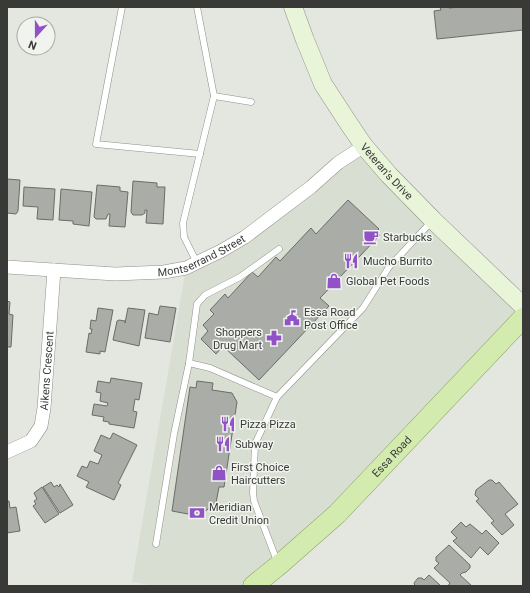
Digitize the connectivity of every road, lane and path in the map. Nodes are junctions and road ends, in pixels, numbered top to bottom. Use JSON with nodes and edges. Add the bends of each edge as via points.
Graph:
{"nodes":[{"id":1,"x":122,"y":7,"type":"edge"},
{"id":2,"x":197,"y":7,"type":"edge"},
{"id":3,"x":294,"y":7,"type":"edge"},
{"id":4,"x":214,"y":96,"type":"junction"},
{"id":5,"x":250,"y":102,"type":"dead end"},
{"id":6,"x":364,"y":146,"type":"junction"},
{"id":7,"x":200,"y":154,"type":"junction"},
{"id":8,"x":433,"y":220,"type":"junction"},
{"id":9,"x":279,"y":249,"type":"dead end"},
{"id":10,"x":196,"y":263,"type":"junction"},
{"id":11,"x":7,"y":267,"type":"edge"},
{"id":12,"x":54,"y":270,"type":"junction"},
{"id":13,"x":523,"y":306,"type":"edge"},
{"id":14,"x":523,"y":318,"type":"edge"},
{"id":15,"x":189,"y":363,"type":"junction"},
{"id":16,"x":278,"y":397,"type":"junction"},
{"id":17,"x":7,"y":452,"type":"edge"},
{"id":18,"x":156,"y":544,"type":"dead end"},
{"id":19,"x":279,"y":565,"type":"junction"},
{"id":20,"x":253,"y":586,"type":"edge"}],
"edges":[{"from":1,"to":7,"type":"lane","via":[[96,144]]},
{"from":2,"to":4,"type":"lane"},
{"from":3,"to":6,"type":"main road","name":"Veteran's Drive","via":[[323,84]]},
{"from":4,"to":5,"type":"lane"},
{"from":4,"to":7,"type":"lane"},
{"from":6,"to":8,"type":"main road","name":"Veteran's Drive"},
{"from":6,"to":10,"type":"street","name":"Montserrand Street","via":[[338,163],[245,237]]},
{"from":7,"to":10,"type":"lane","via":[[183,223],[184,237]]},
{"from":8,"to":13,"type":"main road","name":"Veteran's Drive"},
{"from":8,"to":16,"type":"lane","via":[[389,266],[362,308]]},
{"from":9,"to":15,"type":"lane","via":[[240,277],[205,295],[197,304]]},
{"from":10,"to":12,"type":"street","name":"Montserrand Street","via":[[186,268],[164,272],[115,274]]},
{"from":11,"to":12,"type":"street","name":"Montserrand Street"},
{"from":12,"to":17,"type":"street","name":"Aikens Crescent","via":[[41,426],[31,441]]},
{"from":14,"to":19,"type":"main road","name":"Essa Road","via":[[337,514]]},
{"from":15,"to":16,"type":"lane","via":[[210,368]]},
{"from":15,"to":18,"type":"lane","via":[[174,434]]},
{"from":16,"to":19,"type":"lane","via":[[255,444],[253,493]]},
{"from":19,"to":20,"type":"main road","name":"Essa Road"}]}
